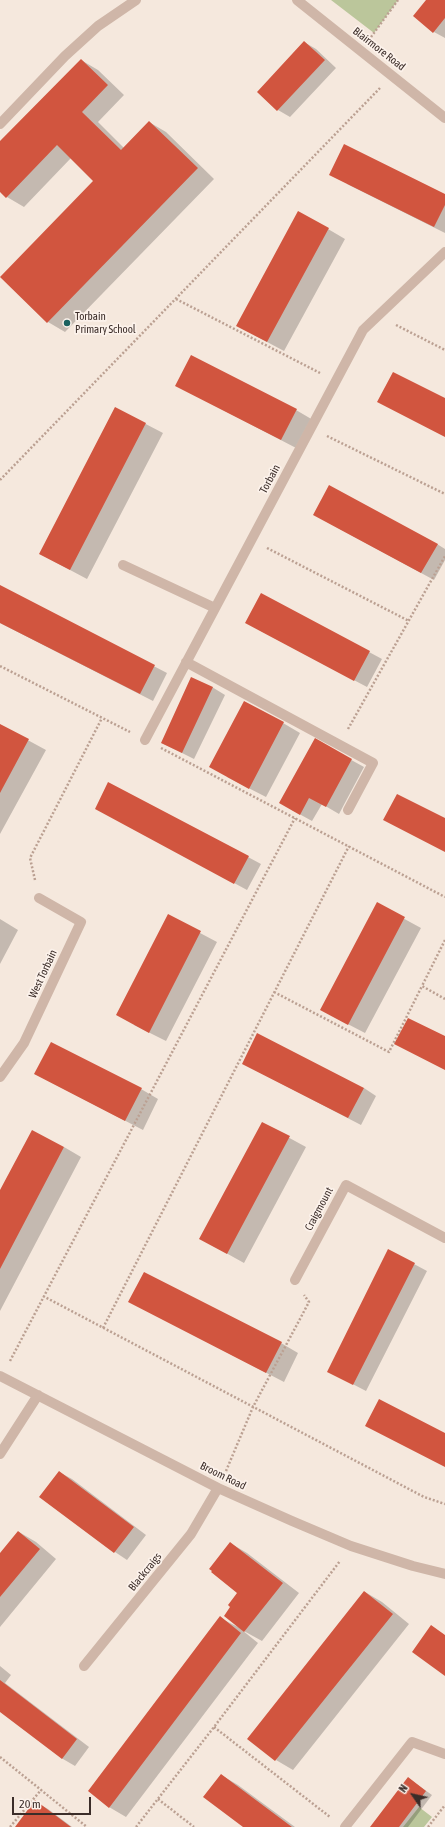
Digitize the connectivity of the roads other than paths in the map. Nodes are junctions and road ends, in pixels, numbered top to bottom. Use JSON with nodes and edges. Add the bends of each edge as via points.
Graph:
{"nodes":[{"id":1,"x":136,"y":0,"type":"edge"},
{"id":2,"x":297,"y":0,"type":"edge"},
{"id":3,"x":445,"y":118,"type":"edge"},
{"id":4,"x":0,"y":124,"type":"edge"},
{"id":5,"x":445,"y":252,"type":"edge"},
{"id":6,"x":123,"y":565,"type":"dead end"},
{"id":7,"x":214,"y":608,"type":"junction"},
{"id":8,"x":186,"y":662,"type":"junction"},
{"id":9,"x":144,"y":740,"type":"road end"},
{"id":10,"x":348,"y":810,"type":"dead end"},
{"id":11,"x":39,"y":898,"type":"road end"},
{"id":12,"x":0,"y":1077,"type":"edge"},
{"id":13,"x":445,"y":1238,"type":"edge"},
{"id":14,"x":295,"y":1280,"type":"road end"},
{"id":15,"x":1,"y":1376,"type":"edge"},
{"id":16,"x":38,"y":1395,"type":"junction"},
{"id":17,"x":0,"y":1454,"type":"edge"},
{"id":18,"x":218,"y":1488,"type":"junction"},
{"id":19,"x":445,"y":1574,"type":"edge"},
{"id":20,"x":84,"y":1666,"type":"dead end"},
{"id":21,"x":445,"y":1754,"type":"edge"},
{"id":22,"x":345,"y":1827,"type":"edge"}],
"edges":[{"from":1,"to":4,"type":"street","via":[[98,26],[65,56]]},
{"from":2,"to":3,"type":"street","name":"Blairmore Road"},
{"from":5,"to":7,"type":"street","name":"Torbain","via":[[363,330]]},
{"from":6,"to":7,"type":"street"},
{"from":7,"to":8,"type":"street","name":"Torbain"},
{"from":8,"to":9,"type":"street","name":"Torbain"},
{"from":8,"to":10,"type":"street","via":[[372,763]]},
{"from":11,"to":12,"type":"street","name":"West Torbain","via":[[81,922],[24,1043]]},
{"from":13,"to":14,"type":"street","name":"Craigmount","via":[[346,1185]]},
{"from":15,"to":16,"type":"street","name":"Broom Road"},
{"from":16,"to":17,"type":"street"},
{"from":16,"to":18,"type":"street","name":"Broom Road"},
{"from":18,"to":19,"type":"street","name":"Broom Road","via":[[351,1546]]},
{"from":18,"to":20,"type":"street","name":"Blackcraigs","via":[[191,1534]]},
{"from":21,"to":22,"type":"street","via":[[412,1742]]}]}
